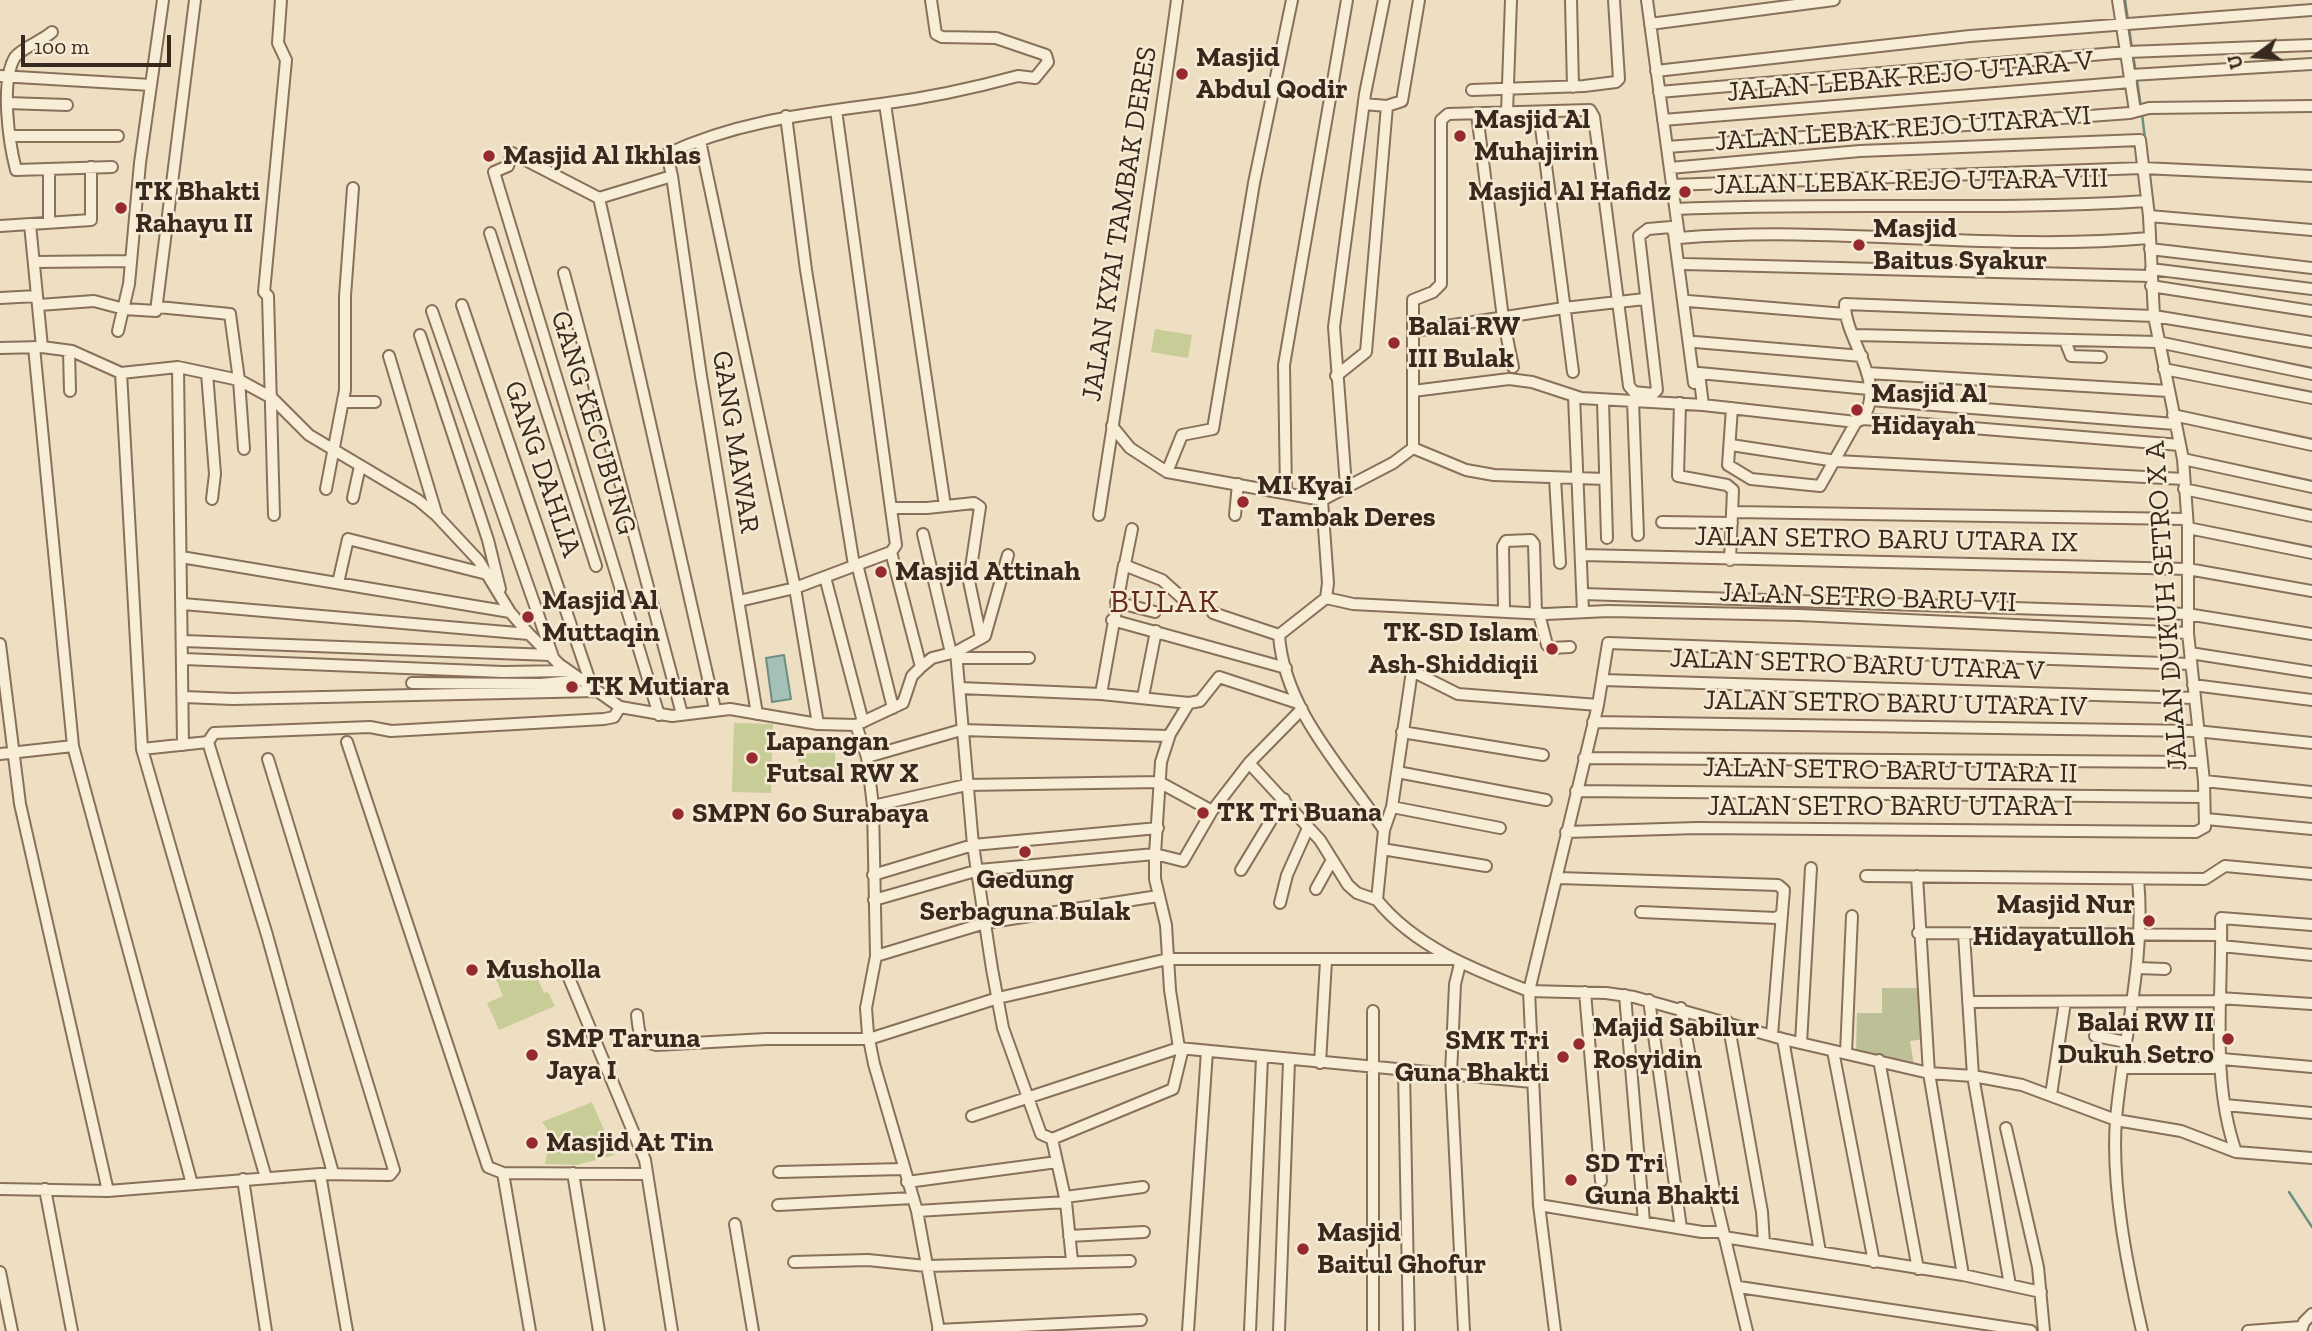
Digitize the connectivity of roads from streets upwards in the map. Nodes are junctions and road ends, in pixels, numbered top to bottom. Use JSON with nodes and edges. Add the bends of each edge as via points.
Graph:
{"nodes":[{"id":1,"x":163,"y":0,"type":"edge"},
{"id":2,"x":195,"y":0,"type":"edge"},
{"id":3,"x":281,"y":0,"type":"edge"},
{"id":4,"x":931,"y":0,"type":"edge"},
{"id":5,"x":1177,"y":0,"type":"edge"},
{"id":6,"x":1292,"y":0,"type":"edge"},
{"id":7,"x":1347,"y":0,"type":"edge"},
{"id":8,"x":1384,"y":0,"type":"edge"},
{"id":9,"x":1419,"y":0,"type":"edge"},
{"id":10,"x":1511,"y":0,"type":"edge"},
{"id":11,"x":1571,"y":0,"type":"edge"},
{"id":12,"x":1614,"y":0,"type":"edge"},
{"id":13,"x":1647,"y":0,"type":"edge"},
{"id":14,"x":1834,"y":0,"type":"edge"},
{"id":15,"x":2118,"y":0,"type":"edge"},
{"id":16,"x":2312,"y":10,"type":"edge"},
{"id":17,"x":1650,"y":24,"type":"junction"},
{"id":18,"x":2125,"y":24,"type":"junction"},
{"id":19,"x":52,"y":32,"type":"dead end"},
{"id":20,"x":2312,"y":45,"type":"edge"},
{"id":21,"x":2131,"y":53,"type":"junction"},
{"id":22,"x":2312,"y":64,"type":"edge"},
{"id":23,"x":1656,"y":71,"type":"junction"},
{"id":24,"x":4,"y":76,"type":"edge"},
{"id":25,"x":2134,"y":77,"type":"junction"},
{"id":26,"x":151,"y":85,"type":"junction"},
{"id":27,"x":1510,"y":88,"type":"junction"},
{"id":28,"x":1472,"y":90,"type":"dead end"},
{"id":29,"x":1659,"y":92,"type":"junction"},
{"id":30,"x":1582,"y":95,"type":"junction"},
{"id":31,"x":7,"y":103,"type":"junction"},
{"id":32,"x":885,"y":104,"type":"junction"},
{"id":33,"x":1364,"y":104,"type":"junction"},
{"id":34,"x":67,"y":105,"type":"dead end"},
{"id":35,"x":1387,"y":106,"type":"junction"},
{"id":36,"x":2312,"y":106,"type":"edge"},
{"id":37,"x":836,"y":110,"type":"junction"},
{"id":38,"x":2141,"y":110,"type":"junction"},
{"id":39,"x":1539,"y":111,"type":"junction"},
{"id":40,"x":1507,"y":113,"type":"junction"},
{"id":41,"x":1477,"y":114,"type":"junction"},
{"id":42,"x":786,"y":116,"type":"junction"},
{"id":43,"x":3,"y":118,"type":"edge"},
{"id":44,"x":1663,"y":120,"type":"junction"},
{"id":45,"x":9,"y":136,"type":"junction"},
{"id":46,"x":118,"y":136,"type":"dead end"},
{"id":47,"x":2140,"y":140,"type":"joint"},
{"id":48,"x":700,"y":141,"type":"junction"},
{"id":49,"x":1667,"y":147,"type":"junction"},
{"id":50,"x":14,"y":160,"type":"junction"},
{"id":51,"x":0,"y":161,"type":"edge"},
{"id":52,"x":91,"y":167,"type":"junction"},
{"id":53,"x":112,"y":167,"type":"dead end"},
{"id":54,"x":1670,"y":168,"type":"junction"},
{"id":55,"x":2147,"y":169,"type":"junction"},
{"id":56,"x":49,"y":170,"type":"junction"},
{"id":57,"x":672,"y":176,"type":"junction"},
{"id":58,"x":2312,"y":176,"type":"edge"},
{"id":59,"x":1672,"y":185,"type":"junction"},
{"id":60,"x":353,"y":188,"type":"dead end"},
{"id":61,"x":599,"y":198,"type":"junction"},
{"id":62,"x":2147,"y":201,"type":"junction"},
{"id":63,"x":1675,"y":209,"type":"junction"},
{"id":64,"x":2149,"y":216,"type":"junction"},
{"id":65,"x":49,"y":222,"type":"junction"},
{"id":66,"x":30,"y":224,"type":"junction"},
{"id":67,"x":0,"y":226,"type":"edge"},
{"id":68,"x":2312,"y":230,"type":"edge"},
{"id":69,"x":490,"y":233,"type":"dead end"},
{"id":70,"x":1679,"y":237,"type":"junction"},
{"id":71,"x":2150,"y":243,"type":"junction"},
{"id":72,"x":35,"y":261,"type":"junction"},
{"id":73,"x":130,"y":261,"type":"junction"},
{"id":74,"x":1684,"y":264,"type":"junction"},
{"id":75,"x":2312,"y":268,"type":"edge"},
{"id":76,"x":564,"y":274,"type":"dead end"},
{"id":77,"x":2151,"y":277,"type":"junction"},
{"id":78,"x":2312,"y":289,"type":"edge"},
{"id":79,"x":0,"y":298,"type":"edge"},
{"id":80,"x":1646,"y":299,"type":"junction"},
{"id":81,"x":38,"y":300,"type":"junction"},
{"id":82,"x":1688,"y":301,"type":"junction"},
{"id":83,"x":1616,"y":304,"type":"junction"},
{"id":84,"x":462,"y":305,"type":"dead end"},
{"id":85,"x":158,"y":307,"type":"junction"},
{"id":86,"x":1563,"y":308,"type":"junction"},
{"id":87,"x":124,"y":309,"type":"junction"},
{"id":88,"x":432,"y":311,"type":"dead end"},
{"id":89,"x":2312,"y":311,"type":"edge"},
{"id":90,"x":1845,"y":314,"type":"junction"},
{"id":91,"x":2154,"y":316,"type":"junction"},
{"id":92,"x":1503,"y":318,"type":"junction"},
{"id":93,"x":118,"y":331,"type":"dead end"},
{"id":94,"x":1413,"y":331,"type":"junction"},
{"id":95,"x":420,"y":335,"type":"dead end"},
{"id":96,"x":1855,"y":335,"type":"junction"},
{"id":97,"x":2065,"y":341,"type":"junction"},
{"id":98,"x":1695,"y":342,"type":"junction"},
{"id":99,"x":2158,"y":342,"type":"junction"},
{"id":100,"x":2312,"y":342,"type":"edge"},
{"id":101,"x":38,"y":347,"type":"junction"},
{"id":102,"x":0,"y":348,"type":"edge"},
{"id":103,"x":69,"y":351,"type":"junction"},
{"id":104,"x":389,"y":356,"type":"dead end"},
{"id":105,"x":1862,"y":356,"type":"junction"},
{"id":106,"x":2101,"y":358,"type":"dead end"},
{"id":107,"x":178,"y":367,"type":"junction"},
{"id":108,"x":1513,"y":367,"type":"dead end"},
{"id":109,"x":2164,"y":369,"type":"junction"},
{"id":110,"x":1573,"y":372,"type":"dead end"},
{"id":111,"x":121,"y":373,"type":"junction"},
{"id":112,"x":207,"y":373,"type":"junction"},
{"id":113,"x":1867,"y":373,"type":"junction"},
{"id":114,"x":2312,"y":374,"type":"edge"},
{"id":115,"x":1336,"y":376,"type":"junction"},
{"id":116,"x":1696,"y":378,"type":"junction"},
{"id":117,"x":239,"y":380,"type":"junction"},
{"id":118,"x":1413,"y":390,"type":"junction"},
{"id":119,"x":70,"y":391,"type":"dead end"},
{"id":120,"x":2168,"y":391,"type":"junction"},
{"id":121,"x":1869,"y":395,"type":"junction"},
{"id":122,"x":1574,"y":396,"type":"junction"},
{"id":123,"x":272,"y":398,"type":"junction"},
{"id":124,"x":2312,"y":398,"type":"edge"},
{"id":125,"x":1603,"y":401,"type":"junction"},
{"id":126,"x":1633,"y":401,"type":"junction"},
{"id":127,"x":343,"y":402,"type":"junction"},
{"id":128,"x":375,"y":402,"type":"dead end"},
{"id":129,"x":1679,"y":403,"type":"junction"},
{"id":130,"x":1703,"y":405,"type":"junction"},
{"id":131,"x":1732,"y":408,"type":"junction"},
{"id":132,"x":1860,"y":420,"type":"junction"},
{"id":133,"x":2174,"y":420,"type":"junction"},
{"id":134,"x":1112,"y":426,"type":"junction"},
{"id":135,"x":1731,"y":445,"type":"junction"},
{"id":136,"x":2180,"y":445,"type":"junction"},
{"id":137,"x":2312,"y":445,"type":"edge"},
{"id":138,"x":1413,"y":448,"type":"junction"},
{"id":139,"x":244,"y":449,"type":"dead end"},
{"id":140,"x":334,"y":452,"type":"junction"},
{"id":141,"x":2183,"y":459,"type":"junction"},
{"id":142,"x":1836,"y":461,"type":"junction"},
{"id":143,"x":360,"y":466,"type":"junction"},
{"id":144,"x":1167,"y":472,"type":"junction"},
{"id":145,"x":1555,"y":478,"type":"junction"},
{"id":146,"x":1578,"y":480,"type":"junction"},
{"id":147,"x":1605,"y":480,"type":"junction"},
{"id":148,"x":1238,"y":484,"type":"junction"},
{"id":149,"x":2184,"y":484,"type":"junction"},
{"id":150,"x":1346,"y":486,"type":"junction"},
{"id":151,"x":2312,"y":487,"type":"edge"},
{"id":152,"x":326,"y":489,"type":"dead end"},
{"id":153,"x":1286,"y":493,"type":"junction"},
{"id":154,"x":353,"y":498,"type":"dead end"},
{"id":155,"x":212,"y":499,"type":"dead end"},
{"id":156,"x":1322,"y":500,"type":"junction"},
{"id":157,"x":945,"y":506,"type":"junction"},
{"id":158,"x":892,"y":508,"type":"junction"},
{"id":159,"x":274,"y":515,"type":"dead end"},
{"id":160,"x":1099,"y":515,"type":"dead end"},
{"id":161,"x":1235,"y":515,"type":"dead end"},
{"id":162,"x":438,"y":516,"type":"junction"},
{"id":163,"x":2312,"y":516,"type":"edge"},
{"id":164,"x":1733,"y":517,"type":"junction"},
{"id":165,"x":1662,"y":522,"type":"dead end"},
{"id":166,"x":2187,"y":523,"type":"junction"},
{"id":167,"x":1132,"y":529,"type":"dead end"},
{"id":168,"x":923,"y":534,"type":"dead end"},
{"id":169,"x":1638,"y":534,"type":"dead end"},
{"id":170,"x":1607,"y":538,"type":"dead end"},
{"id":171,"x":891,"y":552,"type":"junction"},
{"id":172,"x":2312,"y":552,"type":"edge"},
{"id":173,"x":1008,"y":555,"type":"dead end"},
{"id":174,"x":1582,"y":555,"type":"junction"},
{"id":175,"x":181,"y":557,"type":"junction"},
{"id":176,"x":1730,"y":560,"type":"junction"},
{"id":177,"x":1560,"y":563,"type":"dead end"},
{"id":178,"x":856,"y":564,"type":"junction"},
{"id":179,"x":1125,"y":564,"type":"junction"},
{"id":180,"x":596,"y":566,"type":"dead end"},
{"id":181,"x":2188,"y":569,"type":"junction"},
{"id":182,"x":487,"y":574,"type":"junction"},
{"id":183,"x":825,"y":577,"type":"junction"},
{"id":184,"x":338,"y":583,"type":"junction"},
{"id":185,"x":794,"y":588,"type":"junction"},
{"id":186,"x":2312,"y":591,"type":"edge"},
{"id":187,"x":1583,"y":594,"type":"junction"},
{"id":188,"x":502,"y":598,"type":"junction"},
{"id":189,"x":1182,"y":598,"type":"dead end"},
{"id":190,"x":1326,"y":598,"type":"junction"},
{"id":191,"x":739,"y":601,"type":"junction"},
{"id":192,"x":1116,"y":602,"type":"junction"},
{"id":193,"x":183,"y":604,"type":"junction"},
{"id":194,"x":1504,"y":610,"type":"junction"},
{"id":195,"x":510,"y":612,"type":"junction"},
{"id":196,"x":1155,"y":612,"type":"dead end"},
{"id":197,"x":1583,"y":612,"type":"junction"},
{"id":198,"x":1213,"y":613,"type":"dead end"},
{"id":199,"x":1540,"y":614,"type":"junction"},
{"id":200,"x":2187,"y":614,"type":"junction"},
{"id":201,"x":1112,"y":620,"type":"junction"},
{"id":202,"x":1156,"y":631,"type":"junction"},
{"id":203,"x":2188,"y":633,"type":"junction"},
{"id":204,"x":529,"y":634,"type":"junction"},
{"id":205,"x":2312,"y":634,"type":"edge"},
{"id":206,"x":1279,"y":635,"type":"junction"},
{"id":207,"x":981,"y":638,"type":"junction"},
{"id":208,"x":184,"y":641,"type":"junction"},
{"id":209,"x":0,"y":644,"type":"edge"},
{"id":210,"x":1570,"y":647,"type":"dead end"},
{"id":211,"x":955,"y":654,"type":"junction"},
{"id":212,"x":552,"y":657,"type":"junction"},
{"id":213,"x":1029,"y":658,"type":"dead end"},
{"id":214,"x":184,"y":659,"type":"junction"},
{"id":215,"x":2190,"y":659,"type":"junction"},
{"id":216,"x":921,"y":667,"type":"junction"},
{"id":217,"x":1286,"y":668,"type":"junction"},
{"id":218,"x":569,"y":671,"type":"junction"},
{"id":219,"x":2312,"y":672,"type":"edge"},
{"id":220,"x":582,"y":680,"type":"junction"},
{"id":221,"x":1602,"y":680,"type":"junction"},
{"id":222,"x":412,"y":683,"type":"dead end"},
{"id":223,"x":2193,"y":685,"type":"junction"},
{"id":224,"x":960,"y":688,"type":"junction"},
{"id":225,"x":594,"y":689,"type":"junction"},
{"id":226,"x":1101,"y":695,"type":"junction"},
{"id":227,"x":184,"y":697,"type":"junction"},
{"id":228,"x":1143,"y":697,"type":"junction"},
{"id":229,"x":2194,"y":698,"type":"junction"},
{"id":230,"x":2312,"y":700,"type":"edge"},
{"id":231,"x":1189,"y":703,"type":"junction"},
{"id":232,"x":1598,"y":705,"type":"junction"},
{"id":233,"x":1300,"y":706,"type":"junction"},
{"id":234,"x":620,"y":707,"type":"junction"},
{"id":235,"x":893,"y":708,"type":"junction"},
{"id":236,"x":715,"y":709,"type":"junction"},
{"id":237,"x":682,"y":714,"type":"junction"},
{"id":238,"x":757,"y":714,"type":"junction"},
{"id":239,"x":659,"y":715,"type":"junction"},
{"id":240,"x":1593,"y":722,"type":"junction"},
{"id":241,"x":818,"y":724,"type":"junction"},
{"id":242,"x":860,"y":724,"type":"junction"},
{"id":243,"x":961,"y":730,"type":"junction"},
{"id":244,"x":2196,"y":730,"type":"junction"},
{"id":245,"x":1402,"y":732,"type":"junction"},
{"id":246,"x":1169,"y":736,"type":"junction"},
{"id":247,"x":208,"y":742,"type":"junction"},
{"id":248,"x":347,"y":743,"type":"dead end"},
{"id":249,"x":2312,"y":743,"type":"edge"},
{"id":250,"x":183,"y":745,"type":"junction"},
{"id":251,"x":73,"y":746,"type":"junction"},
{"id":252,"x":142,"y":749,"type":"junction"},
{"id":253,"x":12,"y":753,"type":"junction"},
{"id":254,"x":0,"y":754,"type":"edge"},
{"id":255,"x":1543,"y":755,"type":"dead end"},
{"id":256,"x":867,"y":757,"type":"junction"},
{"id":257,"x":1584,"y":758,"type":"junction"},
{"id":258,"x":268,"y":759,"type":"dead end"},
{"id":259,"x":2201,"y":762,"type":"junction"},
{"id":260,"x":1249,"y":763,"type":"junction"},
{"id":261,"x":1397,"y":772,"type":"junction"},
{"id":262,"x":2204,"y":781,"type":"junction"},
{"id":263,"x":1159,"y":782,"type":"junction"},
{"id":264,"x":966,"y":785,"type":"junction"},
{"id":265,"x":1576,"y":791,"type":"junction"},
{"id":266,"x":2312,"y":792,"type":"edge"},
{"id":267,"x":2203,"y":797,"type":"junction"},
{"id":268,"x":1283,"y":799,"type":"junction"},
{"id":269,"x":1546,"y":800,"type":"dead end"},
{"id":270,"x":873,"y":806,"type":"junction"},
{"id":271,"x":1392,"y":807,"type":"junction"},
{"id":272,"x":1212,"y":811,"type":"junction"},
{"id":273,"x":2206,"y":819,"type":"junction"},
{"id":274,"x":1158,"y":828,"type":"junction"},
{"id":275,"x":1308,"y":828,"type":"junction"},
{"id":276,"x":1500,"y":828,"type":"dead end"},
{"id":277,"x":2312,"y":829,"type":"edge"},
{"id":278,"x":1384,"y":830,"type":"junction"},
{"id":279,"x":1566,"y":832,"type":"junction"},
{"id":280,"x":973,"y":845,"type":"junction"},
{"id":281,"x":1382,"y":849,"type":"junction"},
{"id":282,"x":1156,"y":854,"type":"junction"},
{"id":283,"x":1332,"y":860,"type":"junction"},
{"id":284,"x":1486,"y":866,"type":"dead end"},
{"id":285,"x":1811,"y":868,"type":"dead end"},
{"id":286,"x":979,"y":870,"type":"junction"},
{"id":287,"x":1241,"y":870,"type":"dead end"},
{"id":288,"x":2312,"y":874,"type":"edge"},
{"id":289,"x":873,"y":875,"type":"junction"},
{"id":290,"x":1866,"y":876,"type":"dead end"},
{"id":291,"x":1917,"y":876,"type":"junction"},
{"id":292,"x":1558,"y":878,"type":"junction"},
{"id":293,"x":2138,"y":879,"type":"junction"},
{"id":294,"x":1316,"y":889,"type":"dead end"},
{"id":295,"x":1158,"y":896,"type":"junction"},
{"id":296,"x":874,"y":900,"type":"junction"},
{"id":297,"x":1377,"y":900,"type":"junction"},
{"id":298,"x":1280,"y":903,"type":"dead end"},
{"id":299,"x":1641,"y":912,"type":"dead end"},
{"id":300,"x":1782,"y":915,"type":"junction"},
{"id":301,"x":1852,"y":916,"type":"dead end"},
{"id":302,"x":985,"y":923,"type":"junction"},
{"id":303,"x":2312,"y":925,"type":"edge"},
{"id":304,"x":1919,"y":933,"type":"junction"},
{"id":305,"x":1964,"y":934,"type":"junction"},
{"id":306,"x":2138,"y":935,"type":"junction"},
{"id":307,"x":2218,"y":938,"type":"junction"},
{"id":308,"x":876,"y":956,"type":"junction"},
{"id":309,"x":2312,"y":956,"type":"edge"},
{"id":310,"x":1168,"y":959,"type":"junction"},
{"id":311,"x":1326,"y":961,"type":"junction"},
{"id":312,"x":1457,"y":962,"type":"junction"},
{"id":313,"x":2137,"y":968,"type":"junction"},
{"id":314,"x":2165,"y":969,"type":"dead end"},
{"id":315,"x":569,"y":978,"type":"dead end"},
{"id":316,"x":1530,"y":991,"type":"junction"},
{"id":317,"x":1586,"y":992,"type":"junction"},
{"id":318,"x":1625,"y":995,"type":"junction"},
{"id":319,"x":998,"y":998,"type":"junction"},
{"id":320,"x":2219,"y":999,"type":"junction"},
{"id":321,"x":1648,"y":1000,"type":"junction"},
{"id":322,"x":2131,"y":1001,"type":"junction"},
{"id":323,"x":1968,"y":1002,"type":"junction"},
{"id":324,"x":2065,"y":1002,"type":"junction"},
{"id":325,"x":2312,"y":1004,"type":"edge"},
{"id":326,"x":1681,"y":1008,"type":"junction"},
{"id":327,"x":1373,"y":1011,"type":"dead end"},
{"id":328,"x":636,"y":1015,"type":"dead end"},
{"id":329,"x":1728,"y":1022,"type":"junction"},
{"id":330,"x":2095,"y":1036,"type":"dead end"},
{"id":331,"x":1777,"y":1037,"type":"junction"},
{"id":332,"x":869,"y":1039,"type":"junction"},
{"id":333,"x":2126,"y":1042,"type":"junction"},
{"id":334,"x":1801,"y":1043,"type":"junction"},
{"id":335,"x":1181,"y":1048,"type":"junction"},
{"id":336,"x":1207,"y":1051,"type":"junction"},
{"id":337,"x":1833,"y":1051,"type":"junction"},
{"id":338,"x":1846,"y":1053,"type":"junction"},
{"id":339,"x":1262,"y":1058,"type":"junction"},
{"id":340,"x":2222,"y":1059,"type":"junction"},
{"id":341,"x":1879,"y":1060,"type":"junction"},
{"id":342,"x":1289,"y":1061,"type":"junction"},
{"id":343,"x":1320,"y":1063,"type":"junction"},
{"id":344,"x":1372,"y":1067,"type":"junction"},
{"id":345,"x":2312,"y":1067,"type":"edge"},
{"id":346,"x":2123,"y":1068,"type":"junction"},
{"id":347,"x":1404,"y":1070,"type":"junction"},
{"id":348,"x":1929,"y":1073,"type":"junction"},
{"id":349,"x":1451,"y":1074,"type":"junction"},
{"id":350,"x":1973,"y":1076,"type":"junction"},
{"id":351,"x":1532,"y":1082,"type":"junction"},
{"id":352,"x":2051,"y":1095,"type":"junction"},
{"id":353,"x":1028,"y":1096,"type":"junction"},
{"id":354,"x":2225,"y":1105,"type":"junction"},
{"id":355,"x":2312,"y":1113,"type":"edge"},
{"id":356,"x":972,"y":1116,"type":"dead end"},
{"id":357,"x":2116,"y":1120,"type":"junction"},
{"id":358,"x":2006,"y":1128,"type":"dead end"},
{"id":359,"x":1052,"y":1139,"type":"junction"},
{"id":360,"x":2236,"y":1152,"type":"junction"},
{"id":361,"x":2312,"y":1158,"type":"edge"},
{"id":362,"x":1057,"y":1162,"type":"junction"},
{"id":363,"x":903,"y":1169,"type":"junction"},
{"id":364,"x":779,"y":1172,"type":"dead end"},
{"id":365,"x":333,"y":1173,"type":"junction"},
{"id":366,"x":503,"y":1173,"type":"junction"},
{"id":367,"x":573,"y":1173,"type":"junction"},
{"id":368,"x":320,"y":1174,"type":"junction"},
{"id":369,"x":646,"y":1174,"type":"junction"},
{"id":370,"x":266,"y":1178,"type":"junction"},
{"id":371,"x":243,"y":1179,"type":"junction"},
{"id":372,"x":1601,"y":1181,"type":"dead end"},
{"id":373,"x":907,"y":1182,"type":"junction"},
{"id":374,"x":192,"y":1184,"type":"junction"},
{"id":375,"x":1143,"y":1187,"type":"dead end"},
{"id":376,"x":0,"y":1189,"type":"edge"},
{"id":377,"x":45,"y":1189,"type":"junction"},
{"id":378,"x":108,"y":1191,"type":"junction"},
{"id":379,"x":913,"y":1198,"type":"junction"},
{"id":380,"x":1065,"y":1200,"type":"junction"},
{"id":381,"x":778,"y":1205,"type":"dead end"},
{"id":382,"x":1539,"y":1205,"type":"junction"},
{"id":383,"x":917,"y":1211,"type":"junction"},
{"id":384,"x":1644,"y":1222,"type":"junction"},
{"id":385,"x":735,"y":1224,"type":"dead end"},
{"id":386,"x":1681,"y":1228,"type":"junction"},
{"id":387,"x":1143,"y":1232,"type":"dead end"},
{"id":388,"x":1723,"y":1235,"type":"junction"},
{"id":389,"x":1069,"y":1236,"type":"junction"},
{"id":390,"x":1765,"y":1242,"type":"junction"},
{"id":391,"x":1820,"y":1252,"type":"junction"},
{"id":392,"x":1072,"y":1261,"type":"junction"},
{"id":393,"x":1130,"y":1261,"type":"dead end"},
{"id":394,"x":794,"y":1262,"type":"dead end"},
{"id":395,"x":1874,"y":1262,"type":"junction"},
{"id":396,"x":926,"y":1266,"type":"junction"},
{"id":397,"x":1918,"y":1269,"type":"junction"},
{"id":398,"x":0,"y":1272,"type":"edge"},
{"id":399,"x":1963,"y":1275,"type":"junction"},
{"id":400,"x":2010,"y":1285,"type":"junction"},
{"id":401,"x":1739,"y":1287,"type":"junction"},
{"id":402,"x":2041,"y":1292,"type":"junction"},
{"id":403,"x":2312,"y":1314,"type":"edge"},
{"id":404,"x":1141,"y":1320,"type":"dead end"},
{"id":405,"x":2301,"y":1329,"type":"edge"},
{"id":406,"x":938,"y":1330,"type":"edge"},
{"id":407,"x":12,"y":1331,"type":"edge"},
{"id":408,"x":72,"y":1331,"type":"edge"},
{"id":409,"x":266,"y":1331,"type":"edge"},
{"id":410,"x":346,"y":1331,"type":"edge"},
{"id":411,"x":530,"y":1331,"type":"edge"},
{"id":412,"x":599,"y":1331,"type":"edge"},
{"id":413,"x":672,"y":1331,"type":"edge"},
{"id":414,"x":754,"y":1331,"type":"edge"},
{"id":415,"x":1188,"y":1331,"type":"edge"},
{"id":416,"x":1250,"y":1331,"type":"edge"},
{"id":417,"x":1279,"y":1331,"type":"edge"},
{"id":418,"x":1373,"y":1331,"type":"edge"},
{"id":419,"x":1409,"y":1331,"type":"edge"},
{"id":420,"x":1464,"y":1331,"type":"edge"},
{"id":421,"x":1555,"y":1331,"type":"edge"},
{"id":422,"x":1747,"y":1331,"type":"edge"},
{"id":423,"x":2031,"y":1331,"type":"edge"},
{"id":424,"x":2044,"y":1331,"type":"edge"},
{"id":425,"x":2140,"y":1331,"type":"edge"},
{"id":426,"x":2248,"y":1331,"type":"edge"}],
"edges":[{"from":1,"to":26,"type":"street"},
{"from":2,"to":85,"type":"street"},
{"from":3,"to":123,"type":"street","via":[[278,43],[286,60],[266,294]]},
{"from":4,"to":32,"type":"street","via":[[933,30],[942,37],[996,38],[1046,55],[1048,62],[1035,78],[1018,75]]},
{"from":5,"to":134,"type":"street","name":"JALAN KYAI TAMBAK DERES"},
{"from":6,"to":144,"type":"street","via":[[1254,183],[1213,429],[1182,435]]},
{"from":7,"to":153,"type":"street","via":[[1284,365]]},
{"from":8,"to":33,"type":"street"},
{"from":9,"to":35,"type":"street","via":[[1402,101]]},
{"from":10,"to":27,"type":"street"},
{"from":11,"to":30,"type":"street"},
{"from":12,"to":30,"type":"street","via":[[1619,79]]},
{"from":13,"to":17,"type":"street"},
{"from":14,"to":17,"type":"street"},
{"from":15,"to":18,"type":"street","name":"JALAN LEBAK REJO UTARA V"},
{"from":16,"to":18,"type":"street"},
{"from":17,"to":23,"type":"street"},
{"from":18,"to":21,"type":"street","name":"JALAN LEBAK REJO UTARA V"},
{"from":18,"to":23,"type":"street","via":[[1970,36]]},
{"from":19,"to":24,"type":"street","via":[[17,54]]},
{"from":20,"to":21,"type":"street"},
{"from":21,"to":25,"type":"street","name":"JALAN LEBAK REJO UTARA V"},
{"from":21,"to":29,"type":"street"},
{"from":22,"to":25,"type":"street"},
{"from":23,"to":29,"type":"street"},
{"from":24,"to":26,"type":"street"},
{"from":24,"to":31,"type":"street"},
{"from":25,"to":38,"type":"street"},
{"from":25,"to":44,"type":"street","name":"JALAN LEBAK REJO UTARA V"},
{"from":26,"to":73,"type":"street"},
{"from":27,"to":28,"type":"street"},
{"from":27,"to":30,"type":"street"},
{"from":27,"to":40,"type":"street"},
{"from":29,"to":44,"type":"street"},
{"from":30,"to":39,"type":"street"},
{"from":30,"to":83,"type":"street","via":[[1594,117]]},
{"from":31,"to":34,"type":"street"},
{"from":31,"to":43,"type":"street"},
{"from":32,"to":37,"type":"street"},
{"from":32,"to":157,"type":"street"},
{"from":33,"to":35,"type":"street"},
{"from":33,"to":115,"type":"street","via":[[1334,327]]},
{"from":35,"to":115,"type":"street","via":[[1366,352]]},
{"from":36,"to":38,"type":"street"},
{"from":37,"to":42,"type":"street"},
{"from":37,"to":158,"type":"street"},
{"from":38,"to":49,"type":"street"},
{"from":39,"to":40,"type":"street"},
{"from":39,"to":86,"type":"street"},
{"from":40,"to":41,"type":"street"},
{"from":41,"to":92,"type":"street"},
{"from":41,"to":94,"type":"street","via":[[1448,114],[1441,120],[1441,284],[1413,300]]},
{"from":42,"to":48,"type":"street"},
{"from":42,"to":178,"type":"street","via":[[806,270]]},
{"from":43,"to":45,"type":"street"},
{"from":44,"to":49,"type":"street"},
{"from":45,"to":46,"type":"street"},
{"from":45,"to":50,"type":"street"},
{"from":47,"to":54,"type":"street","name":"JALAN LEBAK REJO UTARA VI","via":[[1860,151]]},
{"from":47,"to":55,"type":"street","name":"JALAN DUKUH SETRO X A"},
{"from":48,"to":57,"type":"street","via":[[667,154]]},
{"from":48,"to":185,"type":"street"},
{"from":49,"to":54,"type":"street"},
{"from":50,"to":51,"type":"street"},
{"from":50,"to":56,"type":"street","via":[[16,170]]},
{"from":52,"to":53,"type":"street"},
{"from":52,"to":56,"type":"street"},
{"from":52,"to":65,"type":"street","via":[[91,220]]},
{"from":54,"to":59,"type":"street"},
{"from":55,"to":58,"type":"street"},
{"from":55,"to":59,"type":"street"},
{"from":55,"to":62,"type":"street","name":"JALAN DUKUH SETRO X A"},
{"from":56,"to":65,"type":"street"},
{"from":57,"to":61,"type":"street"},
{"from":57,"to":191,"type":"street","name":"GANG MAWAR"},
{"from":59,"to":63,"type":"street"},
{"from":60,"to":127,"type":"street"},
{"from":61,"to":236,"type":"street"},
{"from":61,"to":239,"type":"street","name":"GANG KECUBUNG","via":[[512,153],[508,166],[493,176]]},
{"from":62,"to":63,"type":"street","name":"JALAN LEBAK REJO UTARA VIII"},
{"from":62,"to":64,"type":"street","name":"JALAN DUKUH SETRO X A"},
{"from":63,"to":70,"type":"street"},
{"from":64,"to":68,"type":"street"},
{"from":64,"to":71,"type":"street","name":"JALAN DUKUH SETRO X A"},
{"from":65,"to":66,"type":"street"},
{"from":66,"to":67,"type":"street"},
{"from":66,"to":72,"type":"street"},
{"from":69,"to":180,"type":"street"},
{"from":70,"to":71,"type":"street"},
{"from":70,"to":74,"type":"street"},
{"from":71,"to":75,"type":"street"},
{"from":71,"to":77,"type":"street","name":"JALAN DUKUH SETRO X A"},
{"from":72,"to":73,"type":"street"},
{"from":72,"to":81,"type":"street"},
{"from":73,"to":87,"type":"street"},
{"from":74,"to":77,"type":"street"},
{"from":74,"to":82,"type":"street"},
{"from":76,"to":237,"type":"street"},
{"from":77,"to":78,"type":"street"},
{"from":77,"to":89,"type":"street"},
{"from":77,"to":91,"type":"street","name":"JALAN DUKUH SETRO X A"},
{"from":79,"to":81,"type":"street"},
{"from":80,"to":83,"type":"street"},
{"from":80,"to":83,"type":"street","via":[[1657,390],[1653,394],[1634,392],[1629,386]]},
{"from":80,"to":116,"type":"street","via":[[1639,236],[1648,229],[1671,227]]},
{"from":81,"to":87,"type":"street","via":[[94,302]]},
{"from":81,"to":101,"type":"street"},
{"from":82,"to":90,"type":"street"},
{"from":82,"to":98,"type":"street"},
{"from":83,"to":86,"type":"street"},
{"from":84,"to":225,"type":"street","name":"GANG DAHLIA"},
{"from":85,"to":87,"type":"street","via":[[155,312]]},
{"from":85,"to":117,"type":"street","via":[[230,314]]},
{"from":86,"to":92,"type":"street"},
{"from":86,"to":110,"type":"street"},
{"from":87,"to":93,"type":"street"},
{"from":88,"to":212,"type":"street"},
{"from":90,"to":91,"type":"street","via":[[1845,304],[1849,304]]},
{"from":90,"to":96,"type":"street"},
{"from":91,"to":99,"type":"street","name":"JALAN DUKUH SETRO X A"},
{"from":91,"to":100,"type":"street"},
{"from":92,"to":94,"type":"street"},
{"from":92,"to":108,"type":"street"},
{"from":94,"to":118,"type":"street"},
{"from":95,"to":188,"type":"street","via":[[488,540]]},
{"from":96,"to":97,"type":"street"},
{"from":96,"to":105,"type":"street"},
{"from":97,"to":99,"type":"street"},
{"from":97,"to":106,"type":"street","via":[[2071,356]]},
{"from":98,"to":105,"type":"street"},
{"from":98,"to":116,"type":"street"},
{"from":99,"to":109,"type":"street","name":"JALAN DUKUH SETRO X A"},
{"from":99,"to":114,"type":"street"},
{"from":101,"to":102,"type":"street"},
{"from":101,"to":103,"type":"street"},
{"from":101,"to":251,"type":"street"},
{"from":103,"to":111,"type":"street"},
{"from":103,"to":119,"type":"street"},
{"from":104,"to":162,"type":"street"},
{"from":105,"to":113,"type":"street"},
{"from":107,"to":111,"type":"street"},
{"from":107,"to":112,"type":"street"},
{"from":107,"to":175,"type":"street"},
{"from":109,"to":120,"type":"street","name":"JALAN DUKUH SETRO X A"},
{"from":109,"to":124,"type":"street"},
{"from":111,"to":252,"type":"street"},
{"from":112,"to":117,"type":"street"},
{"from":112,"to":155,"type":"street","via":[[215,474]]},
{"from":113,"to":120,"type":"street"},
{"from":113,"to":121,"type":"street"},
{"from":115,"to":150,"type":"street"},
{"from":116,"to":121,"type":"street"},
{"from":116,"to":130,"type":"street"},
{"from":117,"to":123,"type":"street"},
{"from":117,"to":139,"type":"street"},
{"from":118,"to":122,"type":"street","via":[[1509,379]]},
{"from":118,"to":138,"type":"street"},
{"from":120,"to":133,"type":"street","name":"JALAN DUKUH SETRO X A"},
{"from":121,"to":132,"type":"street"},
{"from":121,"to":133,"type":"street"},
{"from":122,"to":125,"type":"street"},
{"from":122,"to":146,"type":"street"},
{"from":123,"to":140,"type":"street","via":[[288,417]]},
{"from":123,"to":159,"type":"street"},
{"from":125,"to":126,"type":"street"},
{"from":125,"to":147,"type":"street"},
{"from":126,"to":129,"type":"street"},
{"from":126,"to":169,"type":"street"},
{"from":127,"to":128,"type":"street"},
{"from":127,"to":140,"type":"street"},
{"from":129,"to":130,"type":"street"},
{"from":129,"to":164,"type":"street","via":[[1678,476],[1730,486]]},
{"from":130,"to":131,"type":"street"},
{"from":131,"to":132,"type":"street"},
{"from":131,"to":135,"type":"street"},
{"from":132,"to":136,"type":"street"},
{"from":132,"to":142,"type":"street"},
{"from":133,"to":136,"type":"street","name":"JALAN DUKUH SETRO X A"},
{"from":133,"to":137,"type":"street"},
{"from":134,"to":144,"type":"street","name":"JALAN KYAI TAMBAK DERES","via":[[1130,448]]},
{"from":134,"to":160,"type":"street"},
{"from":135,"to":142,"type":"street"},
{"from":135,"to":142,"type":"street","via":[[1729,466],[1751,479],[1820,486]]},
{"from":136,"to":141,"type":"street","name":"JALAN DUKUH SETRO X A"},
{"from":138,"to":145,"type":"street","via":[[1466,470]]},
{"from":138,"to":150,"type":"street"},
{"from":140,"to":143,"type":"street"},
{"from":140,"to":152,"type":"street"},
{"from":141,"to":149,"type":"street","name":"JALAN DUKUH SETRO X A"},
{"from":141,"to":151,"type":"street"},
{"from":142,"to":149,"type":"street"},
{"from":143,"to":154,"type":"street"},
{"from":143,"to":162,"type":"street"},
{"from":144,"to":148,"type":"street","name":"JALAN KYAI TAMBAK DERES"},
{"from":145,"to":146,"type":"street"},
{"from":145,"to":177,"type":"street"},
{"from":146,"to":147,"type":"street"},
{"from":146,"to":174,"type":"street"},
{"from":147,"to":170,"type":"street"},
{"from":148,"to":153,"type":"street","name":"JALAN KYAI TAMBAK DERES"},
{"from":148,"to":161,"type":"street"},
{"from":149,"to":163,"type":"street"},
{"from":149,"to":166,"type":"street","name":"JALAN DUKUH SETRO X A"},
{"from":150,"to":156,"type":"street"},
{"from":153,"to":156,"type":"street","name":"JALAN KYAI TAMBAK DERES"},
{"from":156,"to":190,"type":"street"},
{"from":157,"to":158,"type":"street"},
{"from":157,"to":207,"type":"street","via":[[974,503],[980,507],[969,581]]},
{"from":158,"to":171,"type":"street","via":[[897,539]]},
{"from":162,"to":182,"type":"street"},
{"from":164,"to":165,"type":"street"},
{"from":164,"to":166,"type":"street"},
{"from":164,"to":176,"type":"street"},
{"from":166,"to":172,"type":"street"},
{"from":166,"to":181,"type":"street","name":"JALAN DUKUH SETRO X A"},
{"from":167,"to":179,"type":"street"},
{"from":168,"to":211,"type":"street"},
{"from":171,"to":178,"type":"street"},
{"from":171,"to":216,"type":"street"},
{"from":173,"to":207,"type":"street","via":[[987,633]]},
{"from":174,"to":176,"type":"street","name":"JALAN SETRO BARU UTARA IX"},
{"from":174,"to":187,"type":"street"},
{"from":175,"to":184,"type":"street"},
{"from":175,"to":193,"type":"street"},
{"from":176,"to":181,"type":"street","name":"JALAN SETRO BARU UTARA IX"},
{"from":178,"to":183,"type":"street"},
{"from":178,"to":235,"type":"street"},
{"from":179,"to":189,"type":"street","via":[[1162,580]]},
{"from":179,"to":192,"type":"street"},
{"from":181,"to":186,"type":"street"},
{"from":181,"to":200,"type":"street","name":"JALAN DUKUH SETRO X A"},
{"from":182,"to":184,"type":"street","via":[[348,539]]},
{"from":182,"to":188,"type":"street"},
{"from":183,"to":185,"type":"street"},
{"from":183,"to":242,"type":"street"},
{"from":184,"to":195,"type":"street"},
{"from":185,"to":191,"type":"street"},
{"from":185,"to":241,"type":"street"},
{"from":187,"to":197,"type":"street"},
{"from":187,"to":200,"type":"street"},
{"from":188,"to":195,"type":"street"},
{"from":190,"to":194,"type":"street","name":"JALAN SETRO BARU VII","via":[[1353,604]]},
{"from":190,"to":206,"type":"street"},
{"from":191,"to":238,"type":"street","name":"GANG MAWAR"},
{"from":192,"to":196,"type":"street"},
{"from":192,"to":201,"type":"street"},
{"from":193,"to":204,"type":"street"},
{"from":193,"to":208,"type":"street"},
{"from":194,"to":199,"type":"street","name":"JALAN SETRO BARU VII"},
{"from":194,"to":199,"type":"street","via":[[1503,546],[1506,541],[1531,540]]},
{"from":195,"to":204,"type":"street"},
{"from":197,"to":199,"type":"street","name":"JALAN SETRO BARU VII"},
{"from":197,"to":203,"type":"street","name":"JALAN SETRO BARU VII","via":[[1799,615]]},
{"from":198,"to":206,"type":"street"},
{"from":199,"to":210,"type":"street","via":[[1547,645]]},
{"from":200,"to":203,"type":"street","name":"JALAN DUKUH SETRO X A"},
{"from":200,"to":205,"type":"street"},
{"from":201,"to":202,"type":"street"},
{"from":201,"to":226,"type":"street"},
{"from":202,"to":217,"type":"street"},
{"from":202,"to":228,"type":"street"},
{"from":203,"to":215,"type":"street","name":"JALAN DUKUH SETRO X A"},
{"from":204,"to":212,"type":"street"},
{"from":206,"to":217,"type":"street"},
{"from":207,"to":211,"type":"street"},
{"from":208,"to":212,"type":"street"},
{"from":208,"to":214,"type":"street"},
{"from":209,"to":253,"type":"street"},
{"from":211,"to":213,"type":"street"},
{"from":211,"to":216,"type":"street","via":[[932,658]]},
{"from":211,"to":224,"type":"street"},
{"from":212,"to":218,"type":"street"},
{"from":214,"to":218,"type":"street"},
{"from":214,"to":227,"type":"street"},
{"from":215,"to":219,"type":"street"},
{"from":215,"to":221,"type":"street","via":[[1611,642]]},
{"from":215,"to":223,"type":"street","name":"JALAN DUKUH SETRO X A"},
{"from":216,"to":235,"type":"street","via":[[912,676],[903,703]]},
{"from":217,"to":233,"type":"street"},
{"from":218,"to":220,"type":"street"},
{"from":220,"to":222,"type":"street"},
{"from":220,"to":225,"type":"street"},
{"from":221,"to":229,"type":"street","name":"JALAN SETRO BARU UTARA V"},
{"from":221,"to":232,"type":"street"},
{"from":223,"to":229,"type":"street","name":"JALAN DUKUH SETRO X A"},
{"from":223,"to":230,"type":"street"},
{"from":224,"to":226,"type":"street"},
{"from":224,"to":243,"type":"street"},
{"from":225,"to":227,"type":"street"},
{"from":225,"to":234,"type":"street"},
{"from":226,"to":228,"type":"street"},
{"from":227,"to":250,"type":"street"},
{"from":228,"to":231,"type":"street"},
{"from":229,"to":244,"type":"street","name":"JALAN DUKUH SETRO X A"},
{"from":231,"to":233,"type":"street","via":[[1200,701],[1220,677]]},
{"from":231,"to":246,"type":"street"},
{"from":232,"to":240,"type":"street"},
{"from":232,"to":245,"type":"street","via":[[1458,694],[1413,670]]},
{"from":233,"to":260,"type":"street"},
{"from":233,"to":278,"type":"street"},
{"from":234,"to":239,"type":"street"},
{"from":234,"to":247,"type":"street","via":[[614,717],[604,719],[391,731],[370,727],[238,730],[214,733]]},
{"from":235,"to":242,"type":"street"},
{"from":236,"to":237,"type":"street"},
{"from":236,"to":238,"type":"street"},
{"from":237,"to":239,"type":"street"},
{"from":238,"to":241,"type":"street"},
{"from":240,"to":244,"type":"street","name":"JALAN SETRO BARU UTARA IV"},
{"from":240,"to":257,"type":"street"},
{"from":241,"to":242,"type":"street"},
{"from":242,"to":256,"type":"street"},
{"from":243,"to":246,"type":"street"},
{"from":243,"to":256,"type":"street"},
{"from":243,"to":264,"type":"street"},
{"from":244,"to":249,"type":"street","name":"JALAN SETRO BARU UTARA IV"},
{"from":244,"to":259,"type":"street","name":"JALAN DUKUH SETRO X A"},
{"from":245,"to":255,"type":"street"},
{"from":245,"to":261,"type":"street"},
{"from":246,"to":263,"type":"street"},
{"from":247,"to":250,"type":"street"},
{"from":247,"to":365,"type":"street"},
{"from":248,"to":366,"type":"street","via":[[490,1169]]},
{"from":250,"to":252,"type":"street"},
{"from":251,"to":253,"type":"street"},
{"from":251,"to":374,"type":"street"},
{"from":252,"to":370,"type":"street"},
{"from":253,"to":254,"type":"street"},
{"from":253,"to":378,"type":"street"},
{"from":256,"to":270,"type":"street"},
{"from":257,"to":259,"type":"street"},
{"from":257,"to":265,"type":"street"},
{"from":258,"to":365,"type":"street","via":[[394,1170],[390,1175]]},
{"from":259,"to":262,"type":"street","name":"JALAN DUKUH SETRO X A"},
{"from":260,"to":268,"type":"street"},
{"from":260,"to":272,"type":"street"},
{"from":261,"to":269,"type":"street"},
{"from":261,"to":271,"type":"street"},
{"from":262,"to":266,"type":"street"},
{"from":262,"to":267,"type":"street","name":"JALAN DUKUH SETRO X A"},
{"from":263,"to":264,"type":"street"},
{"from":263,"to":272,"type":"street"},
{"from":263,"to":274,"type":"street"},
{"from":264,"to":270,"type":"street"},
{"from":264,"to":280,"type":"street"},
{"from":265,"to":267,"type":"street","name":"JALAN SETRO BARU UTARA II"},
{"from":265,"to":279,"type":"street"},
{"from":267,"to":273,"type":"street","name":"JALAN DUKUH SETRO X A"},
{"from":268,"to":275,"type":"street"},
{"from":268,"to":287,"type":"street"},
{"from":270,"to":289,"type":"street"},
{"from":271,"to":276,"type":"street"},
{"from":271,"to":278,"type":"street"},
{"from":272,"to":282,"type":"street","via":[[1184,860]]},
{"from":273,"to":277,"type":"street"},
{"from":273,"to":279,"type":"street","name":"JALAN SETRO BARU UTARA I","via":[[2205,827],[2196,832],[1710,828]]},
{"from":274,"to":280,"type":"street"},
{"from":274,"to":282,"type":"street"},
{"from":275,"to":283,"type":"street"},
{"from":275,"to":298,"type":"street"},
{"from":278,"to":281,"type":"street"},
{"from":279,"to":292,"type":"street"},
{"from":280,"to":286,"type":"street"},
{"from":280,"to":289,"type":"street"},
{"from":281,"to":284,"type":"street"},
{"from":281,"to":297,"type":"street"},
{"from":282,"to":286,"type":"street"},
{"from":282,"to":295,"type":"street"},
{"from":283,"to":294,"type":"street"},
{"from":283,"to":297,"type":"street","via":[[1352,889]]},
{"from":285,"to":334,"type":"street"},
{"from":286,"to":296,"type":"street"},
{"from":286,"to":302,"type":"street"},
{"from":288,"to":293,"type":"street","via":[[2225,866],[2205,878]]},
{"from":289,"to":296,"type":"street"},
{"from":290,"to":291,"type":"street"},
{"from":291,"to":293,"type":"street"},
{"from":291,"to":304,"type":"street"},
{"from":292,"to":300,"type":"street","via":[[1778,885],[1784,890]]},
{"from":292,"to":316,"type":"street"},
{"from":293,"to":306,"type":"street"},
{"from":295,"to":302,"type":"street"},
{"from":295,"to":310,"type":"street"},
{"from":296,"to":308,"type":"street"},
{"from":297,"to":312,"type":"street","via":[[1397,921]]},
{"from":299,"to":300,"type":"street"},
{"from":300,"to":331,"type":"street"},
{"from":301,"to":338,"type":"street"},
{"from":302,"to":308,"type":"street"},
{"from":302,"to":319,"type":"street"},
{"from":303,"to":307,"type":"street","via":[[2221,918]]},
{"from":304,"to":305,"type":"street"},
{"from":304,"to":348,"type":"street"},
{"from":305,"to":306,"type":"street"},
{"from":305,"to":323,"type":"street"},
{"from":306,"to":307,"type":"street"},
{"from":306,"to":313,"type":"street"},
{"from":307,"to":309,"type":"street"},
{"from":307,"to":320,"type":"street"},
{"from":308,"to":332,"type":"street","via":[[866,1008]]},
{"from":310,"to":311,"type":"street"},
{"from":310,"to":319,"type":"street"},
{"from":310,"to":335,"type":"street"},
{"from":311,"to":312,"type":"street"},
{"from":311,"to":343,"type":"street"},
{"from":312,"to":316,"type":"street"},
{"from":312,"to":349,"type":"street"},
{"from":313,"to":314,"type":"street"},
{"from":313,"to":322,"type":"street"},
{"from":315,"to":369,"type":"street","via":[[645,1160]]},
{"from":316,"to":317,"type":"street"},
{"from":316,"to":351,"type":"street"},
{"from":317,"to":318,"type":"street"},
{"from":317,"to":372,"type":"street"},
{"from":318,"to":321,"type":"street"},
{"from":318,"to":384,"type":"street"},
{"from":319,"to":332,"type":"street"},
{"from":319,"to":353,"type":"street","via":[[1003,1028]]},
{"from":320,"to":322,"type":"street"},
{"from":320,"to":325,"type":"street"},
{"from":320,"to":340,"type":"street"},
{"from":321,"to":326,"type":"street"},
{"from":321,"to":386,"type":"street"},
{"from":322,"to":324,"type":"street"},
{"from":322,"to":333,"type":"street"},
{"from":323,"to":324,"type":"street"},
{"from":323,"to":350,"type":"street"},
{"from":324,"to":352,"type":"street"},
{"from":326,"to":329,"type":"street"},
{"from":326,"to":388,"type":"street"},
{"from":327,"to":344,"type":"street"},
{"from":328,"to":332,"type":"street","via":[[640,1038],[656,1045]]},
{"from":329,"to":331,"type":"street"},
{"from":329,"to":390,"type":"street"},
{"from":330,"to":333,"type":"street"},
{"from":331,"to":334,"type":"street"},
{"from":331,"to":391,"type":"street"},
{"from":332,"to":363,"type":"street"},
{"from":333,"to":346,"type":"street"},
{"from":334,"to":337,"type":"street"},
{"from":335,"to":336,"type":"street"},
{"from":335,"to":353,"type":"street"},
{"from":335,"to":359,"type":"street","via":[[1173,1089]]},
{"from":336,"to":339,"type":"street"},
{"from":336,"to":415,"type":"street"},
{"from":337,"to":338,"type":"street"},
{"from":337,"to":395,"type":"street"},
{"from":338,"to":341,"type":"street"},
{"from":339,"to":342,"type":"street"},
{"from":339,"to":416,"type":"street"},
{"from":340,"to":345,"type":"street"},
{"from":340,"to":346,"type":"street","via":[[2214,1068]]},
{"from":340,"to":354,"type":"street"},
{"from":341,"to":348,"type":"street"},
{"from":341,"to":397,"type":"street"},
{"from":342,"to":343,"type":"street"},
{"from":342,"to":417,"type":"street"},
{"from":343,"to":344,"type":"street"},
{"from":344,"to":347,"type":"street"},
{"from":344,"to":418,"type":"street"},
{"from":346,"to":357,"type":"street"},
{"from":347,"to":349,"type":"street"},
{"from":347,"to":419,"type":"street"},
{"from":348,"to":350,"type":"street"},
{"from":348,"to":399,"type":"street"},
{"from":349,"to":351,"type":"street"},
{"from":349,"to":420,"type":"street"},
{"from":350,"to":352,"type":"street"},
{"from":350,"to":400,"type":"street"},
{"from":351,"to":382,"type":"street"},
{"from":352,"to":357,"type":"street"},
{"from":353,"to":356,"type":"street"},
{"from":353,"to":359,"type":"street","via":[[1041,1134]]},
{"from":354,"to":355,"type":"street"},
{"from":354,"to":360,"type":"street","via":[[2225,1121]]},
{"from":357,"to":360,"type":"street","via":[[2181,1131]]},
{"from":357,"to":425,"type":"street","via":[[2115,1164]]},
{"from":358,"to":402,"type":"street"},
{"from":359,"to":362,"type":"street"},
{"from":360,"to":361,"type":"street"},
{"from":362,"to":373,"type":"street"},
{"from":362,"to":380,"type":"street"},
{"from":363,"to":364,"type":"street"},
{"from":363,"to":373,"type":"street"},
{"from":365,"to":368,"type":"street"},
{"from":366,"to":367,"type":"street"},
{"from":366,"to":411,"type":"street"},
{"from":367,"to":369,"type":"street"},
{"from":367,"to":412,"type":"street"},
{"from":368,"to":370,"type":"street"},
{"from":368,"to":410,"type":"street"},
{"from":369,"to":413,"type":"street"},
{"from":370,"to":371,"type":"street"},
{"from":371,"to":374,"type":"street"},
{"from":371,"to":409,"type":"street"},
{"from":373,"to":379,"type":"street"},
{"from":374,"to":378,"type":"street"},
{"from":375,"to":380,"type":"street"},
{"from":376,"to":377,"type":"street"},
{"from":377,"to":378,"type":"street"},
{"from":377,"to":408,"type":"street"},
{"from":379,"to":381,"type":"street"},
{"from":379,"to":383,"type":"street"},
{"from":380,"to":383,"type":"street"},
{"from":380,"to":389,"type":"street"},
{"from":382,"to":384,"type":"street"},
{"from":382,"to":421,"type":"street"},
{"from":383,"to":396,"type":"street"},
{"from":384,"to":386,"type":"street"},
{"from":385,"to":414,"type":"street"},
{"from":386,"to":388,"type":"street"},
{"from":387,"to":389,"type":"street"},
{"from":388,"to":390,"type":"street"},
{"from":388,"to":401,"type":"street"},
{"from":389,"to":392,"type":"street"},
{"from":390,"to":391,"type":"street"},
{"from":391,"to":395,"type":"street"},
{"from":392,"to":393,"type":"street"},
{"from":392,"to":396,"type":"street"},
{"from":394,"to":396,"type":"street"},
{"from":395,"to":397,"type":"street"},
{"from":396,"to":406,"type":"street"},
{"from":397,"to":399,"type":"street"},
{"from":398,"to":407,"type":"street"},
{"from":399,"to":400,"type":"street"},
{"from":400,"to":402,"type":"street"},
{"from":401,"to":422,"type":"street"},
{"from":401,"to":423,"type":"street"},
{"from":402,"to":424,"type":"street"},
{"from":403,"to":405,"type":"street"},
{"from":404,"to":406,"type":"street"},
{"from":405,"to":426,"type":"street"}]}
